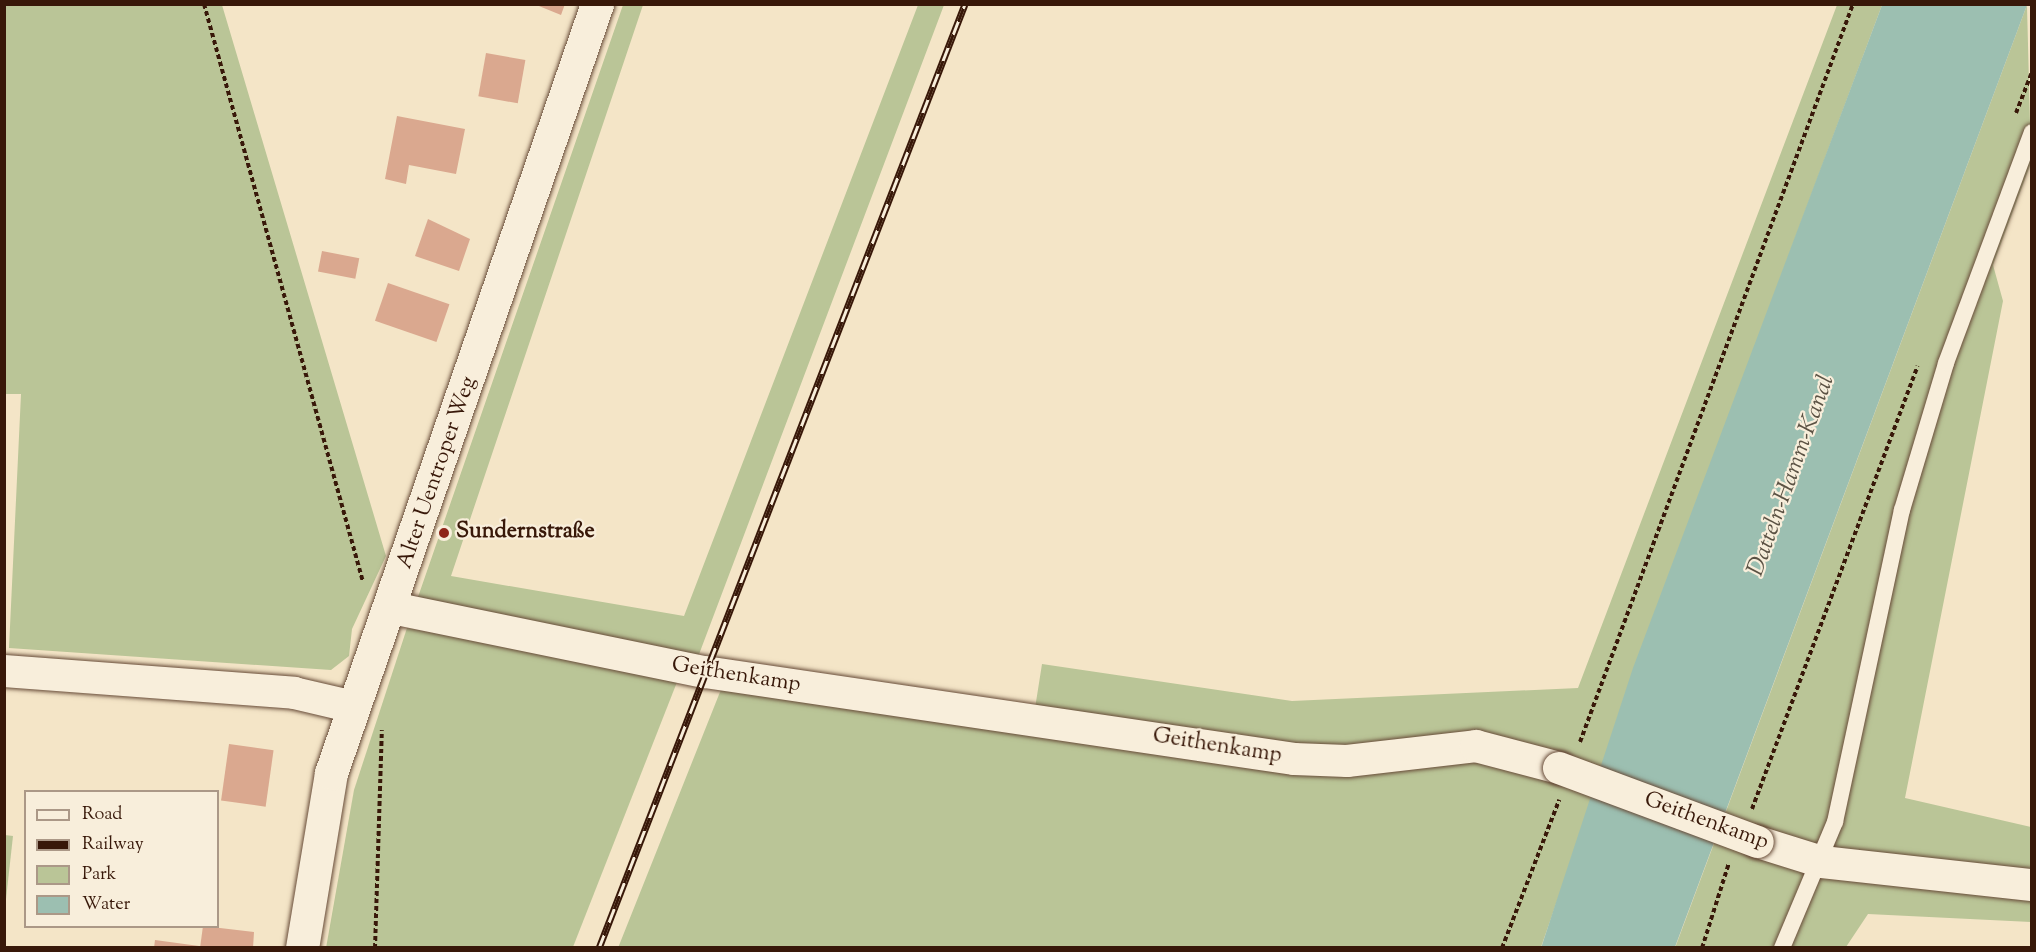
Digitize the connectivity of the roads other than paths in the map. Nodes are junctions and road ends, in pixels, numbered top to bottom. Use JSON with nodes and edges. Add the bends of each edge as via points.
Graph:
{"nodes":[{"id":1,"x":597,"y":4,"type":"edge"},
{"id":2,"x":2031,"y":132,"type":"edge"},
{"id":3,"x":392,"y":608,"type":"junction"},
{"id":4,"x":4,"y":671,"type":"edge"},
{"id":5,"x":354,"y":707,"type":"junction"},
{"id":6,"x":1822,"y":862,"type":"junction"},
{"id":7,"x":2031,"y":885,"type":"edge"},
{"id":8,"x":302,"y":948,"type":"edge"},
{"id":9,"x":1782,"y":948,"type":"edge"}],
"edges":[{"from":1,"to":3,"type":"street","name":"Alter Uentroper Weg"},
{"from":2,"to":6,"type":"lane","via":[[1946,363],[1902,510]]},
{"from":3,"to":5,"type":"street","name":"Alter Uentroper Weg"},
{"from":3,"to":6,"type":"street","name":"Geithenkamp","bridge":true,"via":[[705,672],[1293,759],[1347,761],[1476,747],[1561,779]]},
{"from":4,"to":5,"type":"street","via":[[294,693]]},
{"from":5,"to":8,"type":"street","name":"Alter Uentroper Weg","via":[[318,826]]},
{"from":6,"to":7,"type":"street","name":"Geithenkamp"},
{"from":6,"to":9,"type":"lane"}]}
